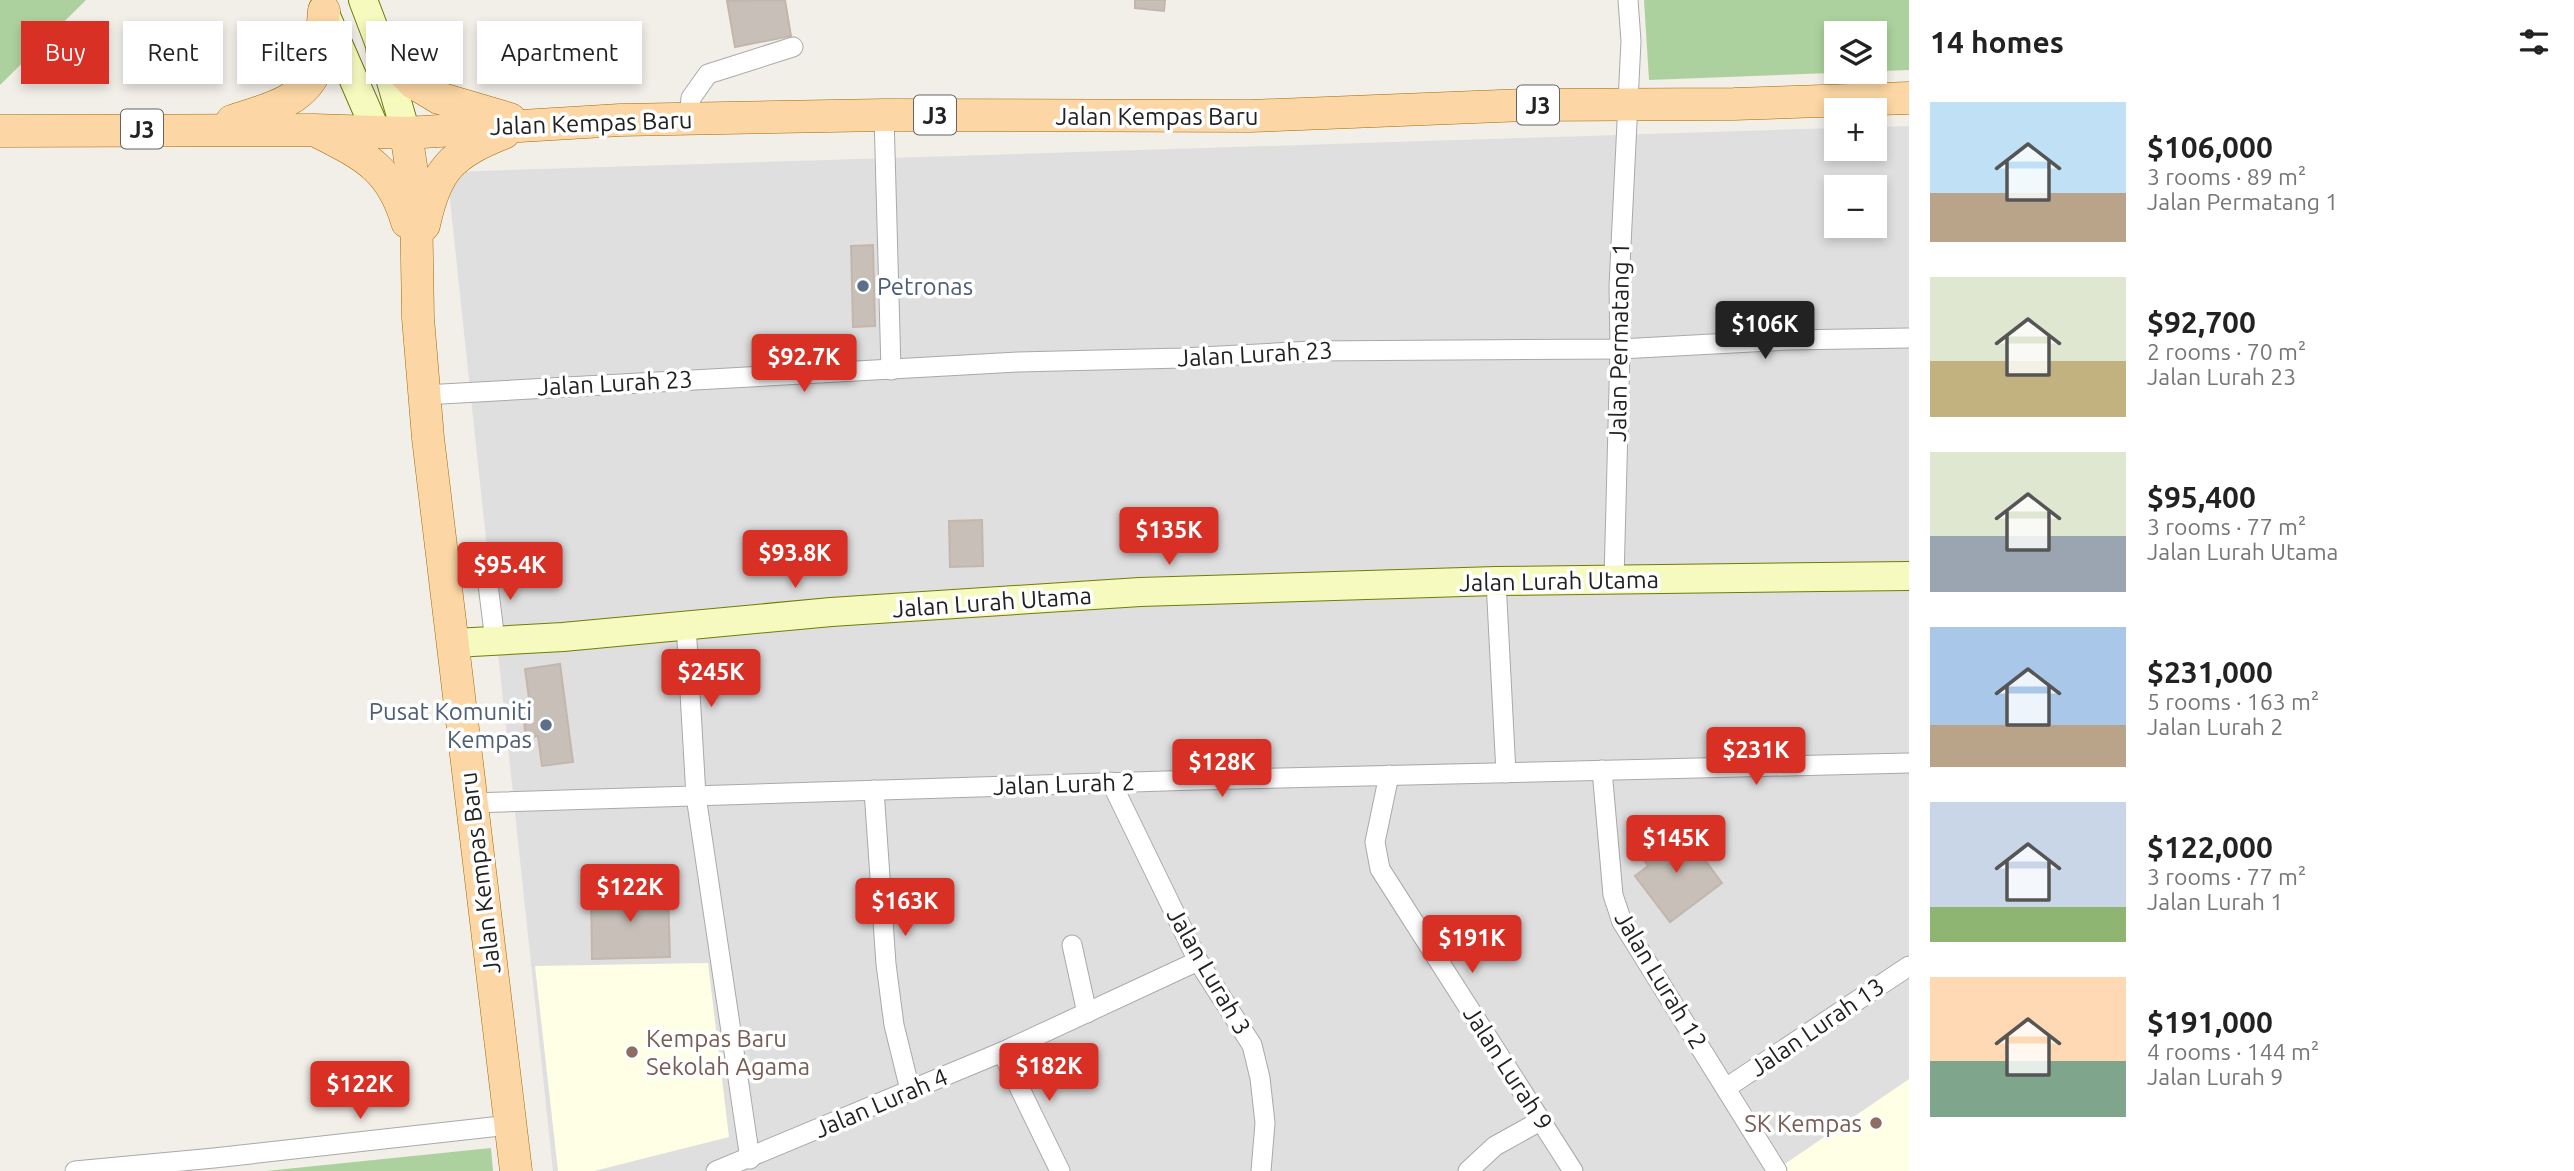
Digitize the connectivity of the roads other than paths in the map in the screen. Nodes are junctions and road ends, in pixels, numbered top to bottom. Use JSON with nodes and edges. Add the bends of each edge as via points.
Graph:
{"nodes":[{"id":1,"x":363,"y":0,"type":"edge"},
{"id":2,"x":1628,"y":0,"type":"edge"},
{"id":3,"x":322,"y":6,"type":"edge"},
{"id":4,"x":371,"y":21,"type":"edge"},
{"id":5,"x":793,"y":47,"type":"dead end"},
{"id":6,"x":386,"y":84,"type":"edge"},
{"id":7,"x":416,"y":84,"type":"edge"},
{"id":8,"x":1909,"y":99,"type":"edge"},
{"id":9,"x":1627,"y":105,"type":"junction"},
{"id":10,"x":884,"y":115,"type":"junction"},
{"id":11,"x":689,"y":118,"type":"junction"},
{"id":12,"x":525,"y":124,"type":"junction"},
{"id":13,"x":204,"y":130,"type":"junction"},
{"id":14,"x":314,"y":130,"type":"junction"},
{"id":15,"x":0,"y":131,"type":"edge"},
{"id":16,"x":391,"y":132,"type":"junction"},
{"id":17,"x":417,"y":257,"type":"junction"},
{"id":18,"x":1909,"y":338,"type":"edge"},
{"id":19,"x":1620,"y":349,"type":"junction"},
{"id":20,"x":891,"y":370,"type":"junction"},
{"id":21,"x":424,"y":395,"type":"junction"},
{"id":22,"x":486,"y":568,"type":"dead end"},
{"id":23,"x":1909,"y":576,"type":"edge"},
{"id":24,"x":1614,"y":580,"type":"junction"},
{"id":25,"x":1496,"y":581,"type":"junction"},
{"id":26,"x":686,"y":624,"type":"junction"},
{"id":27,"x":495,"y":641,"type":"junction"},
{"id":28,"x":454,"y":643,"type":"junction"},
{"id":29,"x":1909,"y":763,"type":"edge"},
{"id":30,"x":1602,"y":771,"type":"junction"},
{"id":31,"x":1506,"y":773,"type":"junction"},
{"id":32,"x":1389,"y":775,"type":"junction"},
{"id":33,"x":1111,"y":782,"type":"junction"},
{"id":34,"x":874,"y":790,"type":"junction"},
{"id":35,"x":696,"y":796,"type":"junction"},
{"id":36,"x":471,"y":803,"type":"junction"},
{"id":37,"x":1072,"y":945,"type":"dead end"},
{"id":38,"x":1198,"y":961,"type":"junction"},
{"id":39,"x":1909,"y":966,"type":"edge"},
{"id":40,"x":1087,"y":1013,"type":"junction"},
{"id":41,"x":1002,"y":1052,"type":"junction"},
{"id":42,"x":1726,"y":1088,"type":"junction"},
{"id":43,"x":910,"y":1090,"type":"junction"},
{"id":44,"x":1542,"y":1120,"type":"junction"},
{"id":45,"x":510,"y":1125,"type":"junction"},
{"id":46,"x":750,"y":1159,"type":"junction"},
{"id":47,"x":75,"y":1171,"type":"edge"},
{"id":48,"x":516,"y":1171,"type":"edge"},
{"id":49,"x":716,"y":1171,"type":"edge"},
{"id":50,"x":1059,"y":1171,"type":"edge"},
{"id":51,"x":1261,"y":1171,"type":"edge"},
{"id":52,"x":1468,"y":1171,"type":"edge"},
{"id":53,"x":1573,"y":1171,"type":"edge"},
{"id":54,"x":1777,"y":1171,"type":"edge"}],
"edges":[{"from":1,"to":4,"type":"street"},
{"from":2,"to":9,"type":"street","name":"Jalan Permatang 1"},
{"from":3,"to":13,"type":"main road","via":[[317,67],[288,103]]},
{"from":3,"to":16,"type":"street"},
{"from":5,"to":11,"type":"street","via":[[708,74],[691,98]]},
{"from":6,"to":16,"type":"street"},
{"from":7,"to":12,"type":"main road","via":[[439,98]]},
{"from":8,"to":9,"type":"main road","name":"Jalan Kempas Baru","number":"J3"},
{"from":9,"to":10,"type":"main road","name":"Jalan Kempas Baru","number":"J3","via":[[1250,116]]},
{"from":9,"to":19,"type":"street","name":"Jalan Permatang 1"},
{"from":10,"to":11,"type":"main road","name":"Jalan Kempas Baru","number":"J3"},
{"from":10,"to":20,"type":"street"},
{"from":11,"to":12,"type":"main road","name":"Jalan Kempas Baru","number":"J3"},
{"from":12,"to":16,"type":"main road","name":"Jalan Kempas Baru","number":"J3"},
{"from":12,"to":17,"type":"main road","via":[[474,145],[439,175]]},
{"from":13,"to":14,"type":"main road","name":"Jalan Kempas Baru","number":"J3"},
{"from":13,"to":15,"type":"main road","name":"Jalan Kempas Baru","number":"J3"},
{"from":14,"to":16,"type":"main road","name":"Jalan Kempas Baru","number":"J3"},
{"from":14,"to":17,"type":"main road","via":[[348,147],[385,175],[401,199]]},
{"from":16,"to":17,"type":"main road","name":"Jalan Kempas Baru","via":[[416,199]]},
{"from":17,"to":21,"type":"main road","name":"Jalan Kempas Baru"},
{"from":18,"to":19,"type":"street","name":"Jalan Lurah 23"},
{"from":19,"to":20,"type":"street","name":"Jalan Lurah 23","via":[[1312,351]]},
{"from":19,"to":24,"type":"street","name":"Jalan Permatang 1"},
{"from":20,"to":21,"type":"street","name":"Jalan Lurah 23"},
{"from":21,"to":28,"type":"main road","name":"Jalan Kempas Baru"},
{"from":22,"to":27,"type":"street"},
{"from":23,"to":24,"type":"street","name":"Jalan Lurah Utama"},
{"from":24,"to":25,"type":"street","name":"Jalan Lurah Utama"},
{"from":25,"to":26,"type":"street","name":"Jalan Lurah Utama","via":[[1140,592]]},
{"from":25,"to":31,"type":"street"},
{"from":26,"to":27,"type":"street","name":"Jalan Lurah Utama"},
{"from":26,"to":35,"type":"street"},
{"from":27,"to":28,"type":"street","name":"Jalan Lurah Utama"},
{"from":28,"to":36,"type":"main road","name":"Jalan Kempas Baru"},
{"from":29,"to":30,"type":"street","name":"Jalan Lurah 2"},
{"from":30,"to":31,"type":"street","name":"Jalan Lurah 2"},
{"from":30,"to":42,"type":"street","name":"Jalan Lurah 12","via":[[1622,922]]},
{"from":31,"to":32,"type":"street","name":"Jalan Lurah 2"},
{"from":32,"to":33,"type":"street","name":"Jalan Lurah 2"},
{"from":32,"to":44,"type":"street","name":"Jalan Lurah 9","via":[[1375,842],[1380,869]]},
{"from":33,"to":34,"type":"street","name":"Jalan Lurah 2"},
{"from":33,"to":38,"type":"street","name":"Jalan Lurah 3"},
{"from":34,"to":35,"type":"street","name":"Jalan Lurah 2"},
{"from":34,"to":43,"type":"street","via":[[886,964],[894,1025]]},
{"from":35,"to":36,"type":"street","name":"Jalan Lurah 2"},
{"from":35,"to":46,"type":"street"},
{"from":36,"to":45,"type":"main road","name":"Jalan Kempas Baru"},
{"from":37,"to":40,"type":"street"},
{"from":38,"to":40,"type":"street","name":"Jalan Lurah 4"},
{"from":38,"to":51,"type":"street","name":"Jalan Lurah 3","via":[[1252,1045],[1265,1123]]},
{"from":39,"to":42,"type":"street","name":"Jalan Lurah 13"},
{"from":40,"to":41,"type":"street","name":"Jalan Lurah 4"},
{"from":41,"to":43,"type":"street","name":"Jalan Lurah 4"},
{"from":41,"to":50,"type":"street"},
{"from":42,"to":54,"type":"street","name":"Jalan Lurah 12"},
{"from":43,"to":46,"type":"street","name":"Jalan Lurah 4"},
{"from":44,"to":52,"type":"street","via":[[1495,1146]]},
{"from":44,"to":53,"type":"street","name":"Jalan Lurah 9"},
{"from":45,"to":47,"type":"street"},
{"from":45,"to":48,"type":"main road","name":"Jalan Kempas Baru"},
{"from":46,"to":49,"type":"street","name":"Jalan Lurah 4"}]}
